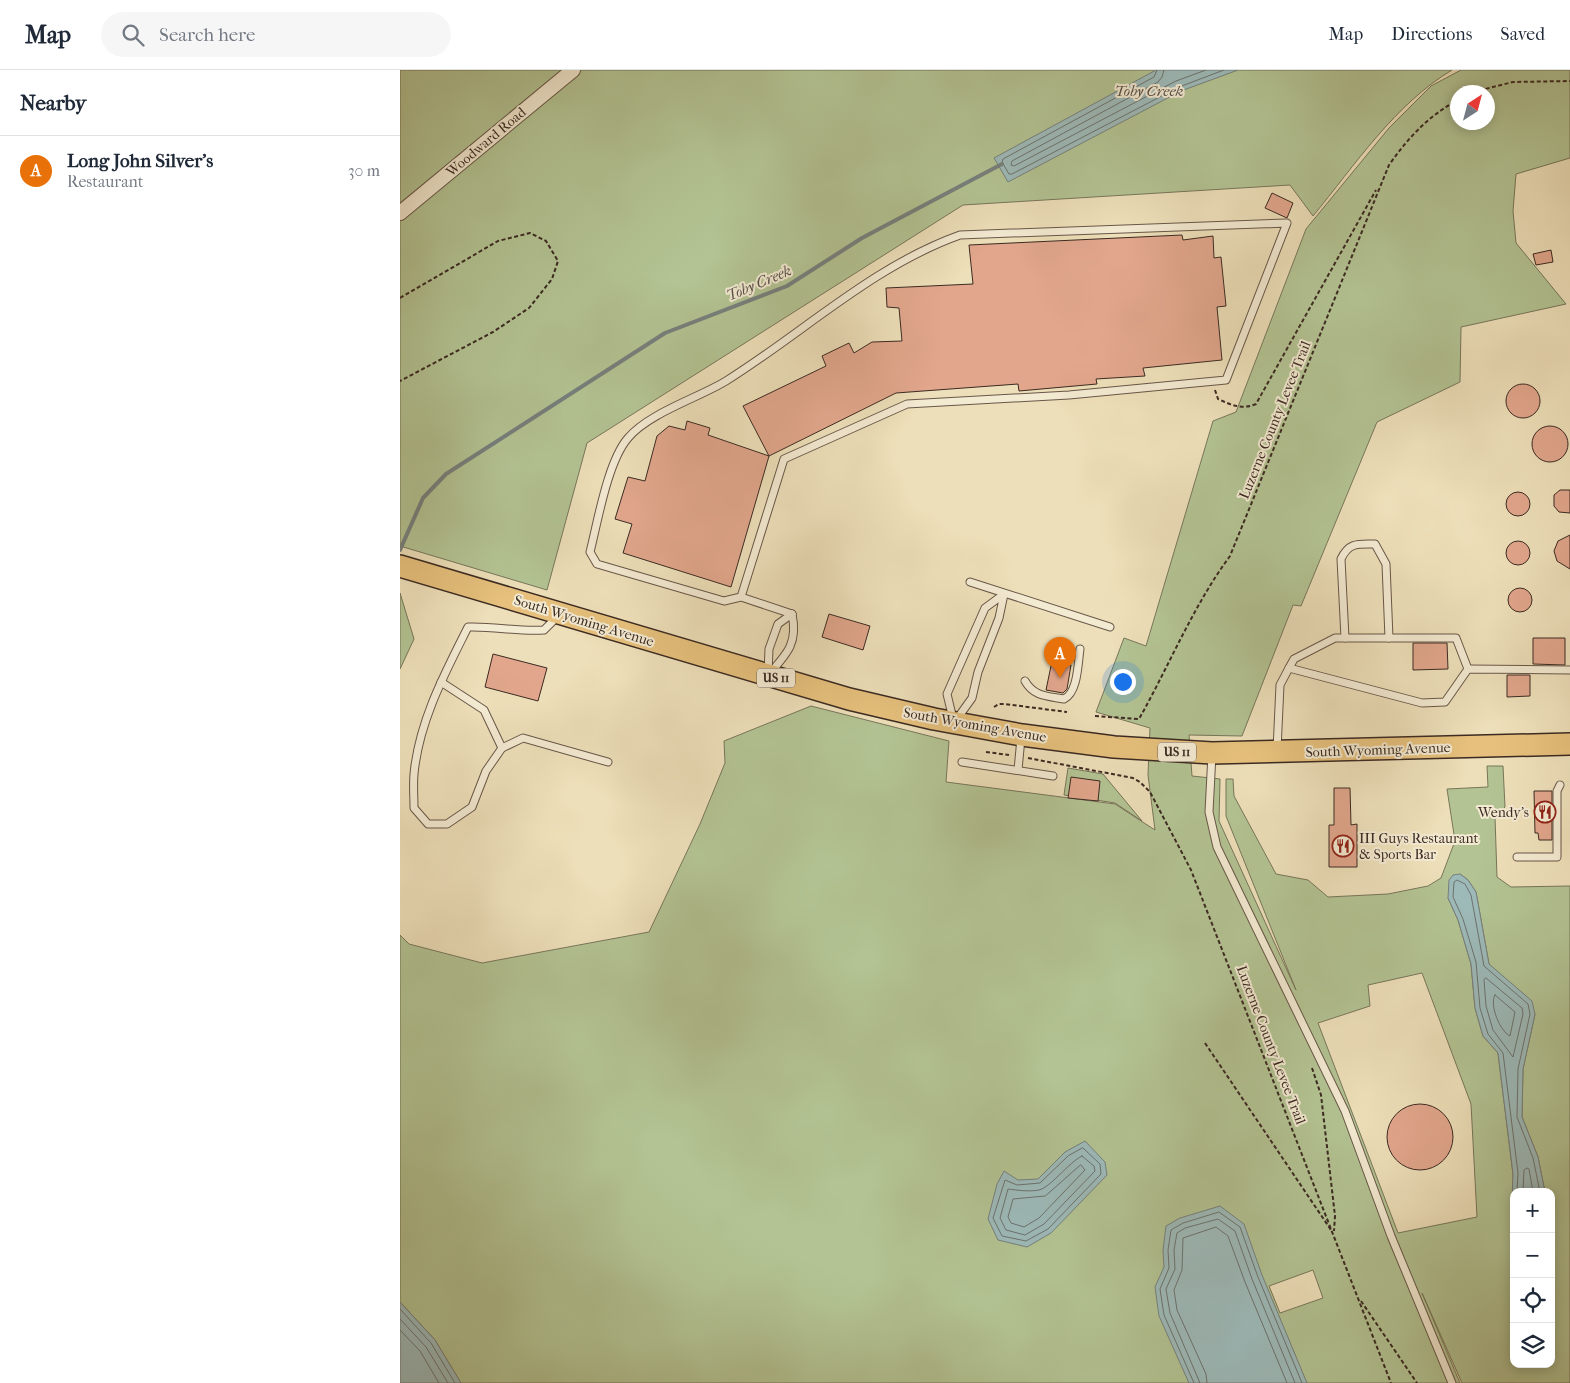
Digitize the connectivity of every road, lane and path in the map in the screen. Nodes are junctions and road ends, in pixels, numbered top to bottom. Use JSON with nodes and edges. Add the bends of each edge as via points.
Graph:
{"nodes":[{"id":1,"x":573,"y":70,"type":"edge"},
{"id":2,"x":1570,"y":81,"type":"edge"},
{"id":3,"x":1495,"y":86,"type":"edge"},
{"id":4,"x":1450,"y":105,"type":"edge"},
{"id":5,"x":1379,"y":184,"type":"junction"},
{"id":6,"x":400,"y":213,"type":"edge"},
{"id":7,"x":400,"y":298,"type":"edge"},
{"id":8,"x":400,"y":381,"type":"edge"},
{"id":9,"x":1212,"y":382,"type":"junction"},
{"id":10,"x":400,"y":566,"type":"edge"},
{"id":11,"x":970,"y":582,"type":"dead end"},
{"id":12,"x":1004,"y":594,"type":"junction"},
{"id":13,"x":741,"y":597,"type":"junction"},
{"id":14,"x":560,"y":614,"type":"junction"},
{"id":15,"x":792,"y":614,"type":"junction"},
{"id":16,"x":1110,"y":627,"type":"dead end"},
{"id":17,"x":1345,"y":638,"type":"junction"},
{"id":18,"x":1389,"y":638,"type":"junction"},
{"id":19,"x":1080,"y":649,"type":"dead end"},
{"id":20,"x":1289,"y":668,"type":"junction"},
{"id":21,"x":1468,"y":669,"type":"junction"},
{"id":22,"x":1570,"y":670,"type":"edge"},
{"id":23,"x":768,"y":676,"type":"junction"},
{"id":24,"x":1025,"y":681,"type":"dead end"},
{"id":25,"x":441,"y":682,"type":"junction"},
{"id":26,"x":994,"y":708,"type":"dead end"},
{"id":27,"x":1067,"y":712,"type":"dead end"},
{"id":28,"x":1095,"y":716,"type":"dead end"},
{"id":29,"x":954,"y":723,"type":"junction"},
{"id":30,"x":1022,"y":735,"type":"junction"},
{"id":31,"x":1570,"y":744,"type":"edge"},
{"id":32,"x":502,"y":748,"type":"junction"},
{"id":33,"x":986,"y":752,"type":"dead end"},
{"id":34,"x":1212,"y":753,"type":"junction"},
{"id":35,"x":1277,"y":753,"type":"junction"},
{"id":36,"x":1014,"y":756,"type":"dead end"},
{"id":37,"x":1023,"y":757,"type":"dead end"},
{"id":38,"x":608,"y":762,"type":"dead end"},
{"id":39,"x":962,"y":762,"type":"dead end"},
{"id":40,"x":1018,"y":770,"type":"junction"},
{"id":41,"x":1053,"y":776,"type":"dead end"},
{"id":42,"x":1560,"y":785,"type":"dead end"},
{"id":43,"x":1516,"y":857,"type":"dead end"},
{"id":44,"x":1205,"y":1043,"type":"dead end"},
{"id":45,"x":1312,"y":1068,"type":"dead end"},
{"id":46,"x":1334,"y":1234,"type":"junction"},
{"id":47,"x":1360,"y":1299,"type":"junction"},
{"id":48,"x":1391,"y":1383,"type":"edge"},
{"id":49,"x":1417,"y":1383,"type":"edge"},
{"id":50,"x":1452,"y":1383,"type":"edge"}],
"edges":[{"from":1,"to":6,"type":"street","name":"Woodward Road"},
{"from":2,"to":3,"type":"path","via":[[1512,82]]},
{"from":4,"to":5,"type":"path","name":"Luzerne County Levee Trail","via":[[1420,126],[1399,151]]},
{"from":5,"to":9,"type":"path","via":[[1256,404],[1242,408],[1218,399]]},
{"from":5,"to":28,"type":"path","name":"Luzerne County Levee Trail","via":[[1230,556],[1139,719]]},
{"from":7,"to":8,"type":"path","via":[[498,241],[530,233],[546,241],[558,261],[552,279],[529,308],[493,332]]},
{"from":9,"to":13,"type":"lane","via":[[1069,395],[907,404],[784,460]]},
{"from":9,"to":13,"type":"lane","via":[[1226,380],[1287,222],[960,235],[934,244],[857,290],[724,382],[636,430],[615,460],[590,552],[597,564],[724,601]]},
{"from":10,"to":14,"type":"main road","name":"South Wyoming Avenue","number":"US 11"},
{"from":11,"to":12,"type":"lane"},
{"from":12,"to":16,"type":"lane"},
{"from":12,"to":29,"type":"lane","via":[[972,698]]},
{"from":12,"to":29,"type":"lane","via":[[985,608],[947,694]]},
{"from":13,"to":15,"type":"lane"},
{"from":14,"to":23,"type":"main road","name":"South Wyoming Avenue","number":"US 11"},
{"from":14,"to":25,"type":"lane","via":[[544,630],[468,627]]},
{"from":15,"to":23,"type":"lane","via":[[778,624],[770,645]]},
{"from":15,"to":23,"type":"lane","via":[[796,630],[786,656]]},
{"from":17,"to":18,"type":"lane"},
{"from":17,"to":18,"type":"lane","via":[[1341,559],[1353,543],[1375,544],[1386,564]]},
{"from":17,"to":20,"type":"lane","via":[[1335,638],[1294,659]]},
{"from":18,"to":21,"type":"lane","via":[[1456,638]]},
{"from":19,"to":24,"type":"lane","via":[[1068,697],[1037,694]]},
{"from":20,"to":21,"type":"lane","via":[[1422,703],[1445,702]]},
{"from":20,"to":35,"type":"lane","via":[[1280,685]]},
{"from":21,"to":22,"type":"lane"},
{"from":23,"to":29,"type":"main road","name":"South Wyoming Avenue","number":"US 11"},
{"from":25,"to":32,"type":"lane","via":[[484,710]]},
{"from":25,"to":32,"type":"lane","via":[[427,716],[414,774],[414,808],[428,824],[447,824],[472,806],[486,771]]},
{"from":26,"to":27,"type":"path","via":[[1005,704]]},
{"from":29,"to":30,"type":"main road","name":"South Wyoming Avenue","number":"US 11"},
{"from":30,"to":34,"type":"main road","name":"South Wyoming Avenue","number":"US 11","via":[[1114,747]]},
{"from":30,"to":40,"type":"lane"},
{"from":31,"to":35,"type":"main road","name":"South Wyoming Avenue","number":"US 11"},
{"from":32,"to":38,"type":"lane","via":[[523,738]]},
{"from":33,"to":36,"type":"path"},
{"from":34,"to":35,"type":"main road","name":"South Wyoming Avenue","number":"US 11"},
{"from":34,"to":50,"type":"lane","via":[[1209,812],[1217,847],[1345,1111],[1391,1236]]},
{"from":37,"to":46,"type":"path","name":"Luzerne County Levee Trail","via":[[1133,778],[1150,792],[1191,870]]},
{"from":39,"to":40,"type":"lane"},
{"from":40,"to":41,"type":"lane"},
{"from":42,"to":43,"type":"lane","via":[[1557,790],[1557,857]]},
{"from":44,"to":46,"type":"path"},
{"from":45,"to":46,"type":"path","via":[[1321,1095]]},
{"from":46,"to":47,"type":"path","name":"Luzerne County Levee Trail"},
{"from":47,"to":48,"type":"path","name":"Luzerne County Levee Trail"},
{"from":47,"to":49,"type":"path"}]}
